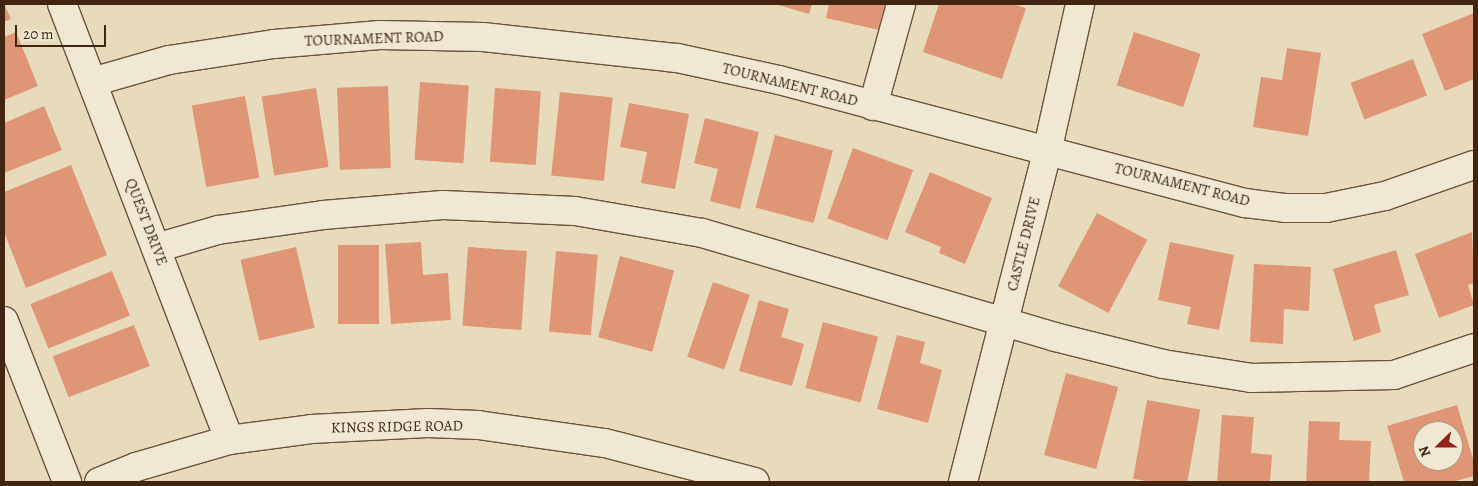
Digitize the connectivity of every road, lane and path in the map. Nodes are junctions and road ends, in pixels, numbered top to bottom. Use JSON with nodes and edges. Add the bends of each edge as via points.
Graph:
{"nodes":[{"id":1,"x":62,"y":4,"type":"edge"},
{"id":2,"x":902,"y":4,"type":"edge"},
{"id":3,"x":1080,"y":4,"type":"edge"},
{"id":4,"x":92,"y":82,"type":"junction"},
{"id":5,"x":873,"y":106,"type":"junction"},
{"id":6,"x":1047,"y":152,"type":"junction"},
{"id":7,"x":1474,"y":165,"type":"edge"},
{"id":8,"x":156,"y":248,"type":"junction"},
{"id":9,"x":1004,"y":320,"type":"junction"},
{"id":10,"x":4,"y":321,"type":"edge"},
{"id":11,"x":1474,"y":348,"type":"edge"},
{"id":12,"x":229,"y":440,"type":"junction"},
{"id":13,"x":67,"y":482,"type":"edge"},
{"id":14,"x":99,"y":482,"type":"edge"},
{"id":15,"x":755,"y":482,"type":"edge"},
{"id":16,"x":963,"y":482,"type":"edge"}],
"edges":[{"from":1,"to":4,"type":"street","name":"QUEST DRIVE"},
{"from":2,"to":5,"type":"street"},
{"from":3,"to":6,"type":"street","name":"CASTLE DRIVE"},
{"from":4,"to":5,"type":"street","name":"TOURNAMENT ROAD","via":[[169,60],[274,44],[430,35],[483,37],[677,58]]},
{"from":4,"to":8,"type":"street","name":"QUEST DRIVE"},
{"from":5,"to":6,"type":"street","name":"TOURNAMENT ROAD"},
{"from":6,"to":7,"type":"street","name":"TOURNAMENT ROAD","via":[[1245,203],[1285,208],[1326,208],[1385,196]]},
{"from":6,"to":9,"type":"street","name":"CASTLE DRIVE"},
{"from":8,"to":9,"type":"street","via":[[218,230],[322,215],[443,206],[575,211],[702,233]]},
{"from":8,"to":12,"type":"street","name":"QUEST DRIVE"},
{"from":9,"to":11,"type":"street","via":[[1055,337],[1163,364],[1251,378],[1394,375]]},
{"from":9,"to":16,"type":"street","name":"CASTLE DRIVE"},
{"from":10,"to":13,"type":"street"},
{"from":12,"to":14,"type":"street","name":"KINGS RIDGE ROAD"},
{"from":12,"to":15,"type":"street","name":"KINGS RIDGE ROAD","via":[[366,425],[478,425],[604,443]]}]}
